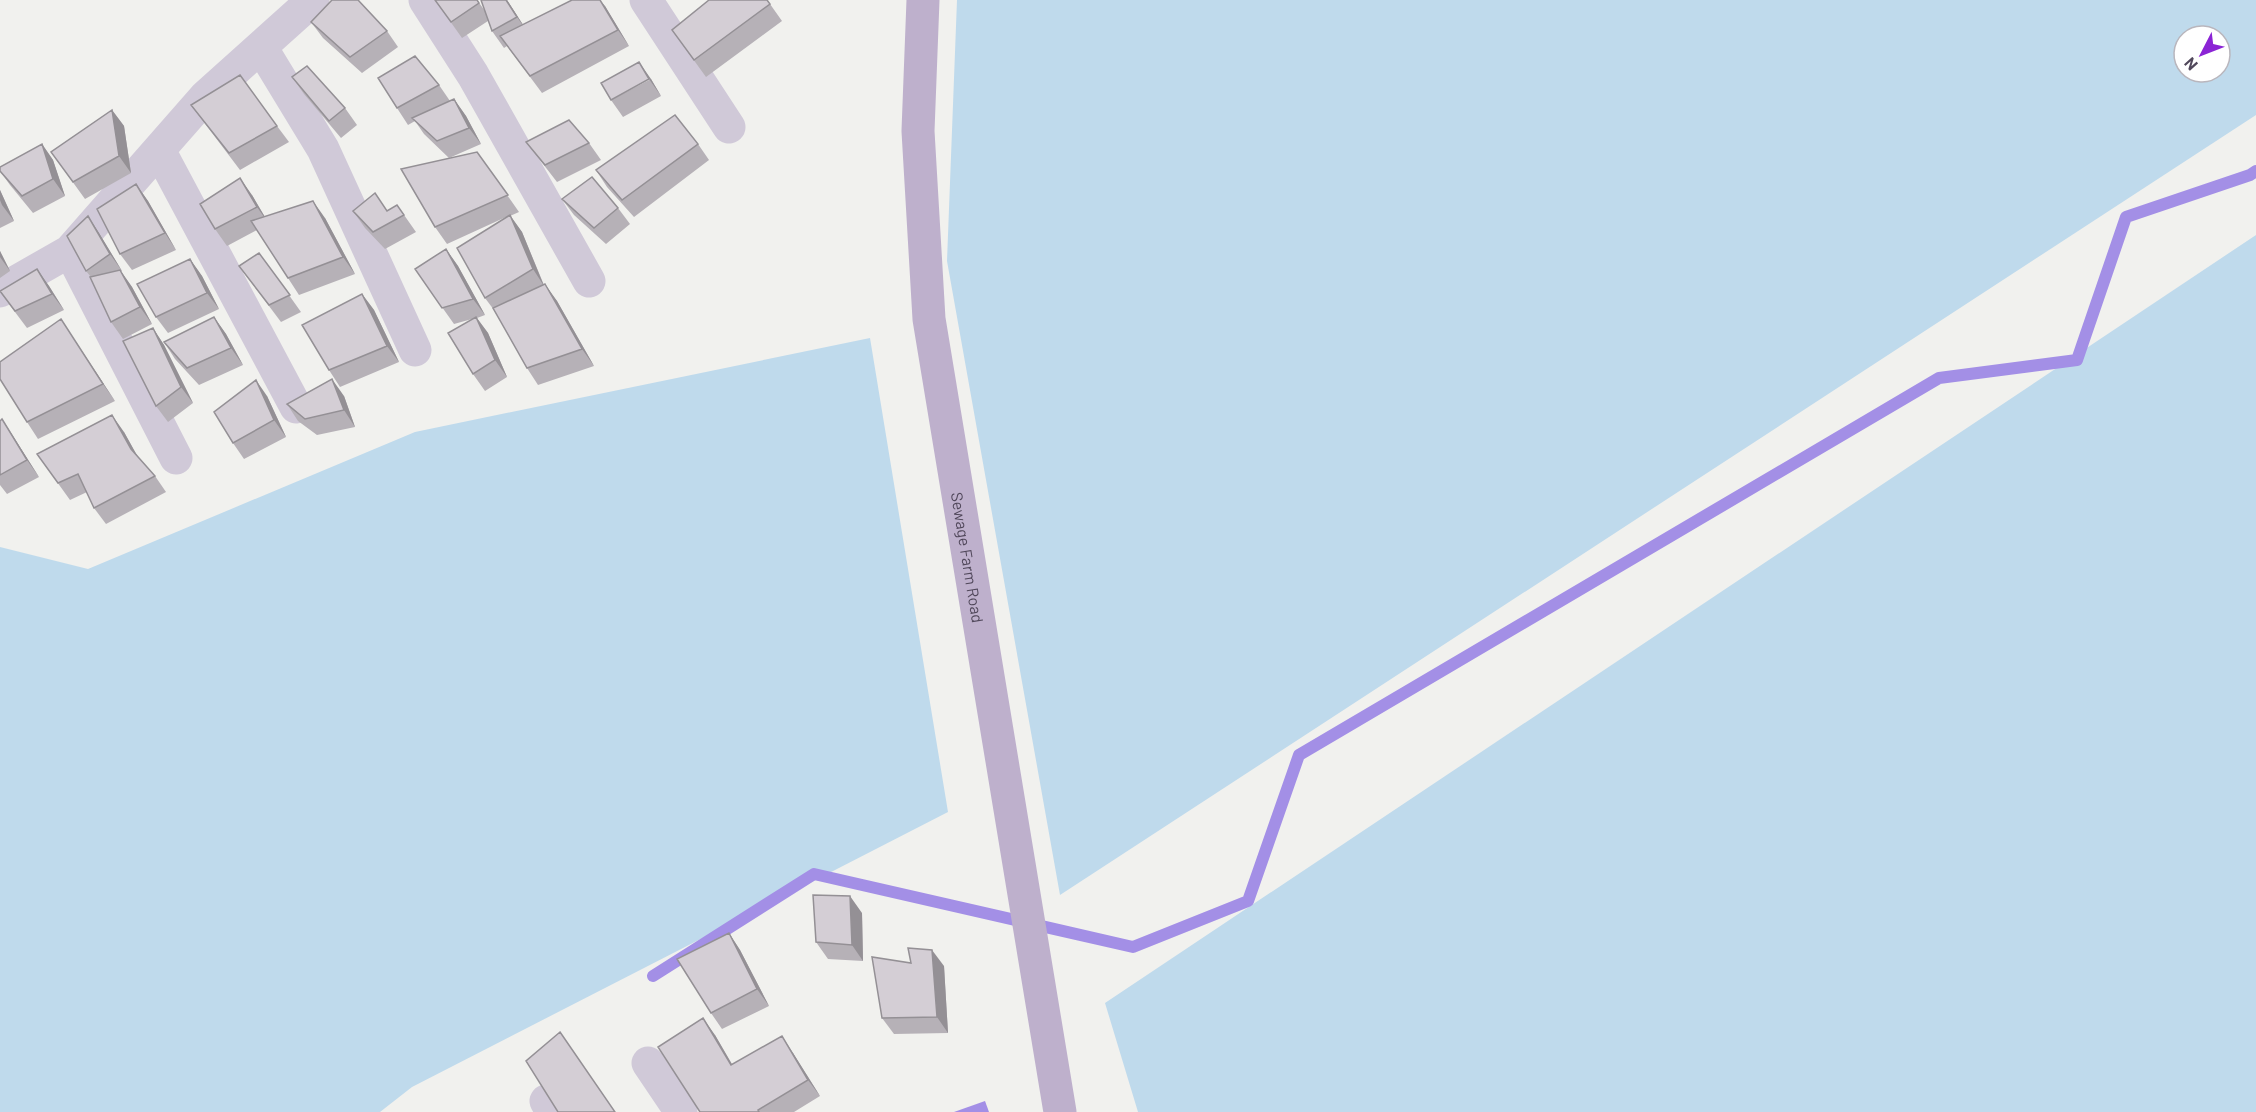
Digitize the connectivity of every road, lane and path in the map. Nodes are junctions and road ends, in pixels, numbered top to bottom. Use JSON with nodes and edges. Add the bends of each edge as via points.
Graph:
{"nodes":[{"id":1,"x":313,"y":0,"type":"edge"},
{"id":2,"x":425,"y":0,"type":"edge"},
{"id":3,"x":646,"y":0,"type":"edge"},
{"id":4,"x":923,"y":0,"type":"edge"},
{"id":5,"x":261,"y":47,"type":"junction"},
{"id":6,"x":729,"y":127,"type":"dead end"},
{"id":7,"x":159,"y":150,"type":"junction"},
{"id":8,"x":70,"y":252,"type":"junction"},
{"id":9,"x":589,"y":281,"type":"dead end"},
{"id":10,"x":0,"y":291,"type":"edge"},
{"id":11,"x":414,"y":350,"type":"dead end"},
{"id":12,"x":296,"y":407,"type":"edge"},
{"id":13,"x":176,"y":458,"type":"dead end"},
{"id":14,"x":648,"y":1063,"type":"dead end"},
{"id":15,"x":681,"y":1112,"type":"edge"},
{"id":16,"x":1060,"y":1112,"type":"edge"}],
"edges":[{"from":1,"to":5,"type":"street"},
{"from":2,"to":9,"type":"street","via":[[473,75]]},
{"from":3,"to":6,"type":"street"},
{"from":4,"to":16,"type":"main road","name":"Sewage Farm Road","via":[[918,131],[929,319]]},
{"from":5,"to":7,"type":"street","via":[[206,96]]},
{"from":5,"to":11,"type":"street","via":[[323,149]]},
{"from":7,"to":8,"type":"street"},
{"from":7,"to":12,"type":"street"},
{"from":8,"to":10,"type":"street"},
{"from":8,"to":13,"type":"street"},
{"from":14,"to":15,"type":"street"}]}
